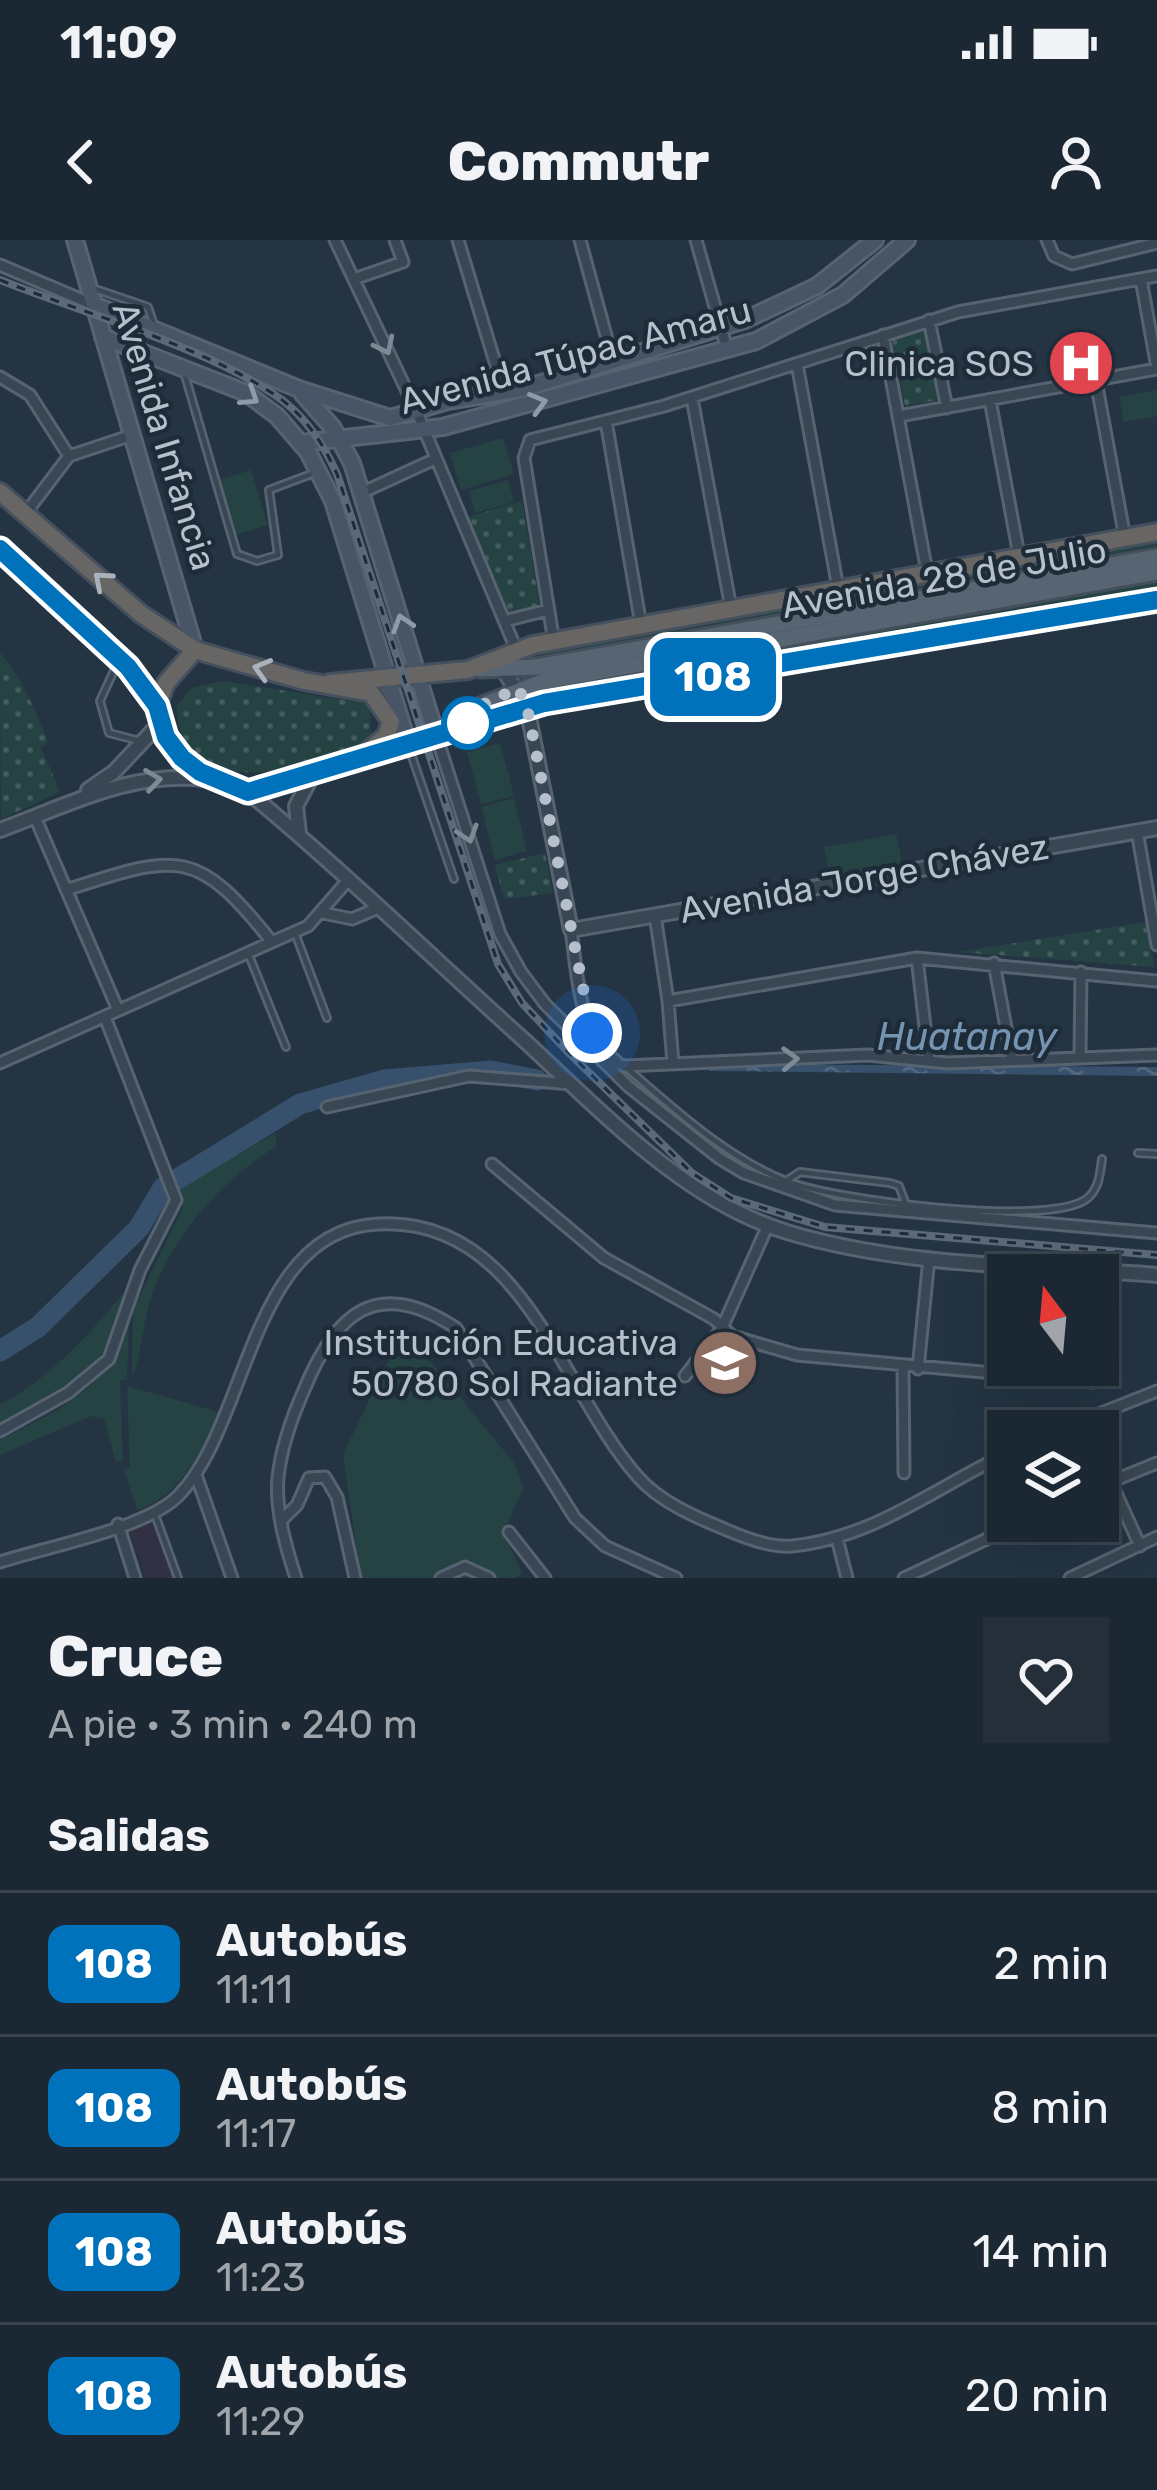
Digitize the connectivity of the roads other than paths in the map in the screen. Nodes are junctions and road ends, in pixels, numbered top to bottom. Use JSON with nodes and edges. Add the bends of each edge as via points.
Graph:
{"nodes":[{"id":1,"x":75,"y":240,"type":"edge"},
{"id":2,"x":335,"y":240,"type":"edge"},
{"id":3,"x":395,"y":240,"type":"edge"},
{"id":4,"x":458,"y":240,"type":"edge"},
{"id":5,"x":580,"y":240,"type":"edge"},
{"id":6,"x":696,"y":240,"type":"edge"},
{"id":7,"x":875,"y":240,"type":"edge"},
{"id":8,"x":907,"y":240,"type":"edge"},
{"id":9,"x":1047,"y":240,"type":"edge"},
{"id":10,"x":1157,"y":243,"type":"edge"},
{"id":11,"x":1138,"y":244,"type":"edge"},
{"id":12,"x":0,"y":265,"type":"edge"},
{"id":13,"x":1157,"y":276,"type":"edge"},
{"id":14,"x":353,"y":279,"type":"junction"},
{"id":15,"x":1141,"y":279,"type":"junction"},
{"id":16,"x":89,"y":288,"type":"junction"},
{"id":17,"x":94,"y":305,"type":"junction"},
{"id":18,"x":929,"y":320,"type":"junction"},
{"id":19,"x":721,"y":328,"type":"junction"},
{"id":20,"x":155,"y":330,"type":"junction"},
{"id":21,"x":883,"y":335,"type":"junction"},
{"id":22,"x":103,"y":337,"type":"junction"},
{"id":23,"x":727,"y":350,"type":"junction"},
{"id":24,"x":613,"y":361,"type":"junction"},
{"id":25,"x":797,"y":364,"type":"junction"},
{"id":26,"x":182,"y":365,"type":"junction"},
{"id":27,"x":1157,"y":369,"type":"edge"},
{"id":28,"x":0,"y":377,"type":"edge"},
{"id":29,"x":1096,"y":381,"type":"junction"},
{"id":30,"x":299,"y":389,"type":"junction"},
{"id":31,"x":504,"y":392,"type":"junction"},
{"id":32,"x":692,"y":398,"type":"junction"},
{"id":33,"x":990,"y":400,"type":"junction"},
{"id":34,"x":947,"y":408,"type":"junction"},
{"id":35,"x":416,"y":410,"type":"junction"},
{"id":36,"x":370,"y":414,"type":"junction"},
{"id":37,"x":898,"y":416,"type":"junction"},
{"id":38,"x":606,"y":422,"type":"junction"},
{"id":39,"x":424,"y":431,"type":"junction"},
{"id":40,"x":132,"y":435,"type":"junction"},
{"id":41,"x":369,"y":438,"type":"junction"},
{"id":42,"x":341,"y":441,"type":"junction"},
{"id":43,"x":301,"y":443,"type":"junction"},
{"id":44,"x":69,"y":456,"type":"junction"},
{"id":45,"x":435,"y":459,"type":"junction"},
{"id":46,"x":352,"y":463,"type":"junction"},
{"id":47,"x":320,"y":471,"type":"junction"},
{"id":48,"x":0,"y":492,"type":"edge"},
{"id":49,"x":361,"y":493,"type":"junction"},
{"id":50,"x":26,"y":514,"type":"junction"},
{"id":51,"x":1157,"y":532,"type":"edge"},
{"id":52,"x":1125,"y":538,"type":"junction"},
{"id":53,"x":0,"y":549,"type":"edge"},
{"id":54,"x":1019,"y":556,"type":"junction"},
{"id":55,"x":1157,"y":557,"type":"edge"},
{"id":56,"x":927,"y":572,"type":"junction"},
{"id":57,"x":1157,"y":572,"type":"edge"},
{"id":58,"x":838,"y":588,"type":"junction"},
{"id":59,"x":1157,"y":600,"type":"edge"},
{"id":60,"x":731,"y":608,"type":"junction"},
{"id":61,"x":548,"y":610,"type":"junction"},
{"id":62,"x":504,"y":621,"type":"junction"},
{"id":63,"x":641,"y":625,"type":"junction"},
{"id":64,"x":554,"y":641,"type":"junction"},
{"id":65,"x":516,"y":649,"type":"junction"},
{"id":66,"x":195,"y":650,"type":"junction"},
{"id":67,"x":120,"y":658,"type":"junction"},
{"id":68,"x":502,"y":668,"type":"junction"},
{"id":69,"x":468,"y":670,"type":"junction"},
{"id":70,"x":419,"y":676,"type":"junction"},
{"id":71,"x":389,"y":680,"type":"junction"},
{"id":72,"x":330,"y":682,"type":"junction"},
{"id":73,"x":518,"y":688,"type":"junction"},
{"id":74,"x":527,"y":707,"type":"junction"},
{"id":75,"x":159,"y":714,"type":"junction"},
{"id":76,"x":459,"y":725,"type":"junction"},
{"id":77,"x":436,"y":735,"type":"junction"},
{"id":78,"x":142,"y":742,"type":"junction"},
{"id":79,"x":408,"y":744,"type":"junction"},
{"id":80,"x":320,"y":773,"type":"junction"},
{"id":81,"x":230,"y":782,"type":"junction"},
{"id":82,"x":248,"y":792,"type":"junction"},
{"id":83,"x":77,"y":797,"type":"junction"},
{"id":84,"x":34,"y":817,"type":"junction"},
{"id":85,"x":1157,"y":828,"type":"edge"},
{"id":86,"x":0,"y":830,"type":"edge"},
{"id":87,"x":1137,"y":831,"type":"junction"},
{"id":88,"x":300,"y":835,"type":"junction"},
{"id":89,"x":349,"y":879,"type":"junction"},
{"id":90,"x":454,"y":879,"type":"dead end"},
{"id":91,"x":66,"y":890,"type":"junction"},
{"id":92,"x":378,"y":908,"type":"junction"},
{"id":93,"x":323,"y":913,"type":"junction"},
{"id":94,"x":655,"y":915,"type":"junction"},
{"id":95,"x":571,"y":929,"type":"junction"},
{"id":96,"x":295,"y":933,"type":"junction"},
{"id":97,"x":272,"y":942,"type":"junction"},
{"id":98,"x":1157,"y":944,"type":"edge"},
{"id":99,"x":248,"y":953,"type":"junction"},
{"id":100,"x":917,"y":958,"type":"junction"},
{"id":101,"x":994,"y":963,"type":"junction"},
{"id":102,"x":1081,"y":972,"type":"junction"},
{"id":103,"x":1157,"y":981,"type":"edge"},
{"id":104,"x":668,"y":1001,"type":"junction"},
{"id":105,"x":118,"y":1010,"type":"junction"},
{"id":106,"x":105,"y":1016,"type":"junction"},
{"id":107,"x":327,"y":1018,"type":"dead end"},
{"id":108,"x":286,"y":1047,"type":"dead end"},
{"id":109,"x":596,"y":1055,"type":"junction"},
{"id":110,"x":1157,"y":1055,"type":"edge"},
{"id":111,"x":1080,"y":1056,"type":"junction"},
{"id":112,"x":1,"y":1059,"type":"edge"},
{"id":113,"x":1012,"y":1060,"type":"junction"},
{"id":114,"x":929,"y":1061,"type":"junction"},
{"id":115,"x":673,"y":1063,"type":"junction"},
{"id":116,"x":625,"y":1066,"type":"junction"},
{"id":117,"x":572,"y":1084,"type":"junction"},
{"id":118,"x":327,"y":1107,"type":"dead end"},
{"id":119,"x":1138,"y":1154,"type":"dead end"},
{"id":120,"x":1157,"y":1154,"type":"edge"},
{"id":121,"x":1102,"y":1159,"type":"dead end"},
{"id":122,"x":492,"y":1165,"type":"dead end"},
{"id":123,"x":786,"y":1181,"type":"junction"},
{"id":124,"x":905,"y":1202,"type":"junction"},
{"id":125,"x":769,"y":1225,"type":"junction"},
{"id":126,"x":1157,"y":1233,"type":"edge"},
{"id":127,"x":929,"y":1258,"type":"junction"},
{"id":128,"x":1157,"y":1275,"type":"edge"},
{"id":129,"x":722,"y":1328,"type":"junction"},
{"id":130,"x":903,"y":1368,"type":"junction"},
{"id":131,"x":918,"y":1369,"type":"junction"},
{"id":132,"x":987,"y":1374,"type":"edge"},
{"id":133,"x":685,"y":1376,"type":"dead end"},
{"id":134,"x":1157,"y":1391,"type":"edge"},
{"id":135,"x":1109,"y":1410,"type":"edge"},
{"id":136,"x":0,"y":1431,"type":"edge"},
{"id":137,"x":1157,"y":1463,"type":"edge"},
{"id":138,"x":987,"y":1466,"type":"edge"},
{"id":139,"x":904,"y":1473,"type":"dead end"},
{"id":140,"x":196,"y":1474,"type":"junction"},
{"id":141,"x":1119,"y":1479,"type":"edge"},
{"id":142,"x":1119,"y":1498,"type":"edge"},
{"id":143,"x":154,"y":1512,"type":"junction"},
{"id":144,"x":282,"y":1520,"type":"junction"},
{"id":145,"x":118,"y":1525,"type":"junction"},
{"id":146,"x":509,"y":1532,"type":"dead end"},
{"id":147,"x":1157,"y":1537,"type":"edge"},
{"id":148,"x":837,"y":1538,"type":"junction"},
{"id":149,"x":987,"y":1539,"type":"edge"},
{"id":150,"x":1140,"y":1546,"type":"junction"},
{"id":151,"x":0,"y":1562,"type":"edge"},
{"id":152,"x":1100,"y":1565,"type":"junction"},
{"id":153,"x":135,"y":1578,"type":"edge"},
{"id":154,"x":178,"y":1578,"type":"edge"},
{"id":155,"x":232,"y":1578,"type":"edge"},
{"id":156,"x":296,"y":1578,"type":"edge"},
{"id":157,"x":355,"y":1578,"type":"edge"},
{"id":158,"x":441,"y":1578,"type":"edge"},
{"id":159,"x":489,"y":1578,"type":"edge"},
{"id":160,"x":545,"y":1578,"type":"edge"},
{"id":161,"x":676,"y":1578,"type":"edge"},
{"id":162,"x":847,"y":1578,"type":"edge"},
{"id":163,"x":904,"y":1578,"type":"edge"},
{"id":164,"x":1070,"y":1578,"type":"edge"},
{"id":165,"x":1110,"y":1578,"type":"edge"}],
"edges":[{"from":1,"to":16,"type":"main road","name":"Avenida Infancia"},
{"from":2,"to":14,"type":"street"},
{"from":3,"to":14,"type":"street","via":[[403,262]]},
{"from":4,"to":31,"type":"street"},
{"from":5,"to":24,"type":"street"},
{"from":6,"to":19,"type":"street"},
{"from":7,"to":19,"type":"main road","name":"Avenida Túpac Amaru","via":[[796,298]]},
{"from":8,"to":23,"type":"main road","name":"Avenida Túpac Amaru","via":[[811,316]]},
{"from":9,"to":11,"type":"street","via":[[1058,261],[1072,264]]},
{"from":10,"to":11,"type":"street"},
{"from":12,"to":17,"type":"street"},
{"from":13,"to":15,"type":"street"},
{"from":14,"to":35,"type":"street","one_way":true},
{"from":15,"to":18,"type":"street"},
{"from":15,"to":27,"type":"street"},
{"from":16,"to":17,"type":"main road","name":"Avenida Infancia"},
{"from":16,"to":20,"type":"lane","via":[[148,307]]},
{"from":17,"to":20,"type":"main road","name":"Avenida Túpac Amaru"},
{"from":17,"to":22,"type":"main road","name":"Avenida Infancia"},
{"from":18,"to":21,"type":"street"},
{"from":18,"to":34,"type":"street"},
{"from":19,"to":23,"type":"street"},
{"from":19,"to":24,"type":"main road","name":"Avenida Túpac Amaru"},
{"from":20,"to":30,"type":"main road","name":"Avenida Túpac Amaru"},
{"from":21,"to":25,"type":"street"},
{"from":21,"to":37,"type":"street"},
{"from":22,"to":26,"type":"main road"},
{"from":22,"to":40,"type":"main road","name":"Avenida Infancia"},
{"from":39,"to":23,"type":"main road","name":"Avenida Túpac Amaru","one_way":true},
{"from":24,"to":31,"type":"main road","name":"Avenida Túpac Amaru"},
{"from":25,"to":32,"type":"street"},
{"from":25,"to":58,"type":"street"},
{"from":26,"to":43,"type":"main road","one_way":true,"via":[[246,393]]},
{"from":26,"to":47,"type":"lane","via":[[237,554],[257,561],[278,555],[269,490]]},
{"from":27,"to":29,"type":"street"},
{"from":28,"to":44,"type":"street","via":[[30,395]]},
{"from":29,"to":33,"type":"street"},
{"from":29,"to":52,"type":"street"},
{"from":30,"to":36,"type":"main road","name":"Avenida Túpac Amaru"},
{"from":30,"to":42,"type":"main road"},
{"from":31,"to":35,"type":"main road","name":"Avenida Túpac Amaru"},
{"from":32,"to":38,"type":"street"},
{"from":32,"to":60,"type":"street"},
{"from":33,"to":34,"type":"street"},
{"from":33,"to":54,"type":"street"},
{"from":34,"to":37,"type":"street"},
{"from":35,"to":36,"type":"main road","name":"Avenida Túpac Amaru"},
{"from":35,"to":39,"type":"street"},
{"from":36,"to":41,"type":"main road","via":[[382,425]]},
{"from":37,"to":56,"type":"street"},
{"from":38,"to":61,"type":"street","via":[[525,445]]},
{"from":38,"to":63,"type":"street"},
{"from":39,"to":41,"type":"main road","name":"Avenida Túpac Amaru"},
{"from":39,"to":45,"type":"street"},
{"from":40,"to":44,"type":"street"},
{"from":40,"to":66,"type":"main road","name":"Avenida Infancia"},
{"from":41,"to":42,"type":"main road","name":"Avenida Túpac Amaru"},
{"from":41,"to":46,"type":"main road","via":[[351,449]]},
{"from":42,"to":43,"type":"main road","name":"Avenida Túpac Amaru"},
{"from":42,"to":46,"type":"main road"},
{"from":43,"to":47,"type":"main road"},
{"from":44,"to":50,"type":"street"},
{"from":45,"to":49,"type":"street"},
{"from":45,"to":62,"type":"street"},
{"from":46,"to":49,"type":"main road"},
{"from":47,"to":71,"type":"main road"},
{"from":48,"to":50,"type":"highway"},
{"from":70,"to":49,"type":"main road","one_way":true},
{"from":66,"to":50,"type":"highway","one_way":true},
{"from":51,"to":52,"type":"highway"},
{"from":52,"to":54,"type":"highway"},
{"from":53,"to":67,"type":"highway"},
{"from":54,"to":56,"type":"highway"},
{"from":55,"to":68,"type":"main road","name":"Avenida 28 de Julio"},
{"from":56,"to":58,"type":"highway"},
{"from":57,"to":73,"type":"main road","name":"Avenida 28 de Julio"},
{"from":58,"to":60,"type":"highway"},
{"from":59,"to":74,"type":"highway","name":"Avenida 28 de Julio"},
{"from":60,"to":63,"type":"highway"},
{"from":61,"to":62,"type":"street"},
{"from":61,"to":64,"type":"street"},
{"from":62,"to":65,"type":"street"},
{"from":63,"to":64,"type":"highway"},
{"from":64,"to":65,"type":"highway"},
{"from":65,"to":69,"type":"highway"},
{"from":72,"to":66,"type":"highway","one_way":true},
{"from":66,"to":75,"type":"highway","via":[[166,682]]},
{"from":67,"to":75,"type":"highway"},
{"from":67,"to":78,"type":"lane","via":[[100,701],[109,733]]},
{"from":68,"to":69,"type":"main road","name":"Avenida 28 de Julio"},
{"from":68,"to":73,"type":"street"},
{"from":69,"to":70,"type":"highway"},
{"from":70,"to":71,"type":"highway"},
{"from":70,"to":77,"type":"main road"},
{"from":71,"to":72,"type":"highway"},
{"from":71,"to":79,"type":"main road"},
{"from":72,"to":80,"type":"highway","via":[[371,693],[391,722],[374,747]]},
{"from":73,"to":74,"type":"street"},
{"from":73,"to":76,"type":"main road","name":"Avenida 28 de Julio"},
{"from":74,"to":76,"type":"highway","name":"Avenida 28 de Julio"},
{"from":74,"to":95,"type":"street"},
{"from":75,"to":78,"type":"street"},
{"from":75,"to":81,"type":"highway","via":[[171,746],[192,767]]},
{"from":76,"to":77,"type":"highway"},
{"from":77,"to":79,"type":"highway"},
{"from":77,"to":109,"type":"street","one_way":true,"via":[[500,934],[545,1004]]},
{"from":78,"to":83,"type":"street"},
{"from":79,"to":80,"type":"highway"},
{"from":79,"to":90,"type":"lane"},
{"from":80,"to":82,"type":"highway"},
{"from":80,"to":88,"type":"street","via":[[296,806]]},
{"from":81,"to":82,"type":"highway"},
{"from":83,"to":81,"type":"street","one_way":true,"via":[[159,778]]},
{"from":82,"to":88,"type":"street"},
{"from":83,"to":84,"type":"street"},
{"from":84,"to":86,"type":"street"},
{"from":84,"to":91,"type":"street"},
{"from":85,"to":87,"type":"street","name":"Avenida Jorge Chávez"},
{"from":87,"to":94,"type":"street","name":"Avenida Jorge Chávez"},
{"from":87,"to":98,"type":"street"},
{"from":88,"to":89,"type":"street"},
{"from":89,"to":92,"type":"street"},
{"from":89,"to":93,"type":"street"},
{"from":91,"to":97,"type":"street","via":[[152,864],[182,864],[234,894]]},
{"from":91,"to":105,"type":"street"},
{"from":92,"to":93,"type":"street","via":[[352,919]]},
{"from":92,"to":117,"type":"street"},
{"from":93,"to":96,"type":"street"},
{"from":94,"to":95,"type":"street","name":"Avenida Jorge Chávez"},
{"from":94,"to":104,"type":"street"},
{"from":95,"to":116,"type":"street","via":[[592,1033]]},
{"from":96,"to":97,"type":"street"},
{"from":96,"to":107,"type":"lane"},
{"from":97,"to":99,"type":"street"},
{"from":99,"to":105,"type":"street"},
{"from":99,"to":108,"type":"lane"},
{"from":100,"to":101,"type":"street"},
{"from":100,"to":104,"type":"street"},
{"from":100,"to":114,"type":"street"},
{"from":101,"to":102,"type":"street"},
{"from":101,"to":113,"type":"street"},
{"from":102,"to":103,"type":"street"},
{"from":102,"to":111,"type":"street"},
{"from":104,"to":115,"type":"street"},
{"from":105,"to":106,"type":"street"},
{"from":106,"to":112,"type":"street"},
{"from":106,"to":136,"type":"street","via":[[175,1190],[109,1359],[68,1394]]},
{"from":109,"to":116,"type":"street"},
{"from":109,"to":126,"type":"street","via":[[719,1158],[809,1199]]},
{"from":110,"to":111,"type":"street"},
{"from":111,"to":113,"type":"street"},
{"from":113,"to":114,"type":"street"},
{"from":115,"to":114,"type":"street","one_way":true,"via":[[868,1055]]},
{"from":115,"to":116,"type":"street"},
{"from":116,"to":123,"type":"lane","via":[[730,1151]]},
{"from":117,"to":118,"type":"street","via":[[469,1076]]},
{"from":117,"to":125,"type":"street","via":[[720,1202]]},
{"from":119,"to":120,"type":"lane"},
{"from":121,"to":124,"type":"lane","via":[[1095,1190],[1068,1207]]},
{"from":122,"to":129,"type":"street","via":[[604,1258]]},
{"from":123,"to":124,"type":"lane","via":[[833,1196]]},
{"from":123,"to":124,"type":"lane","via":[[800,1172],[890,1183]]},
{"from":125,"to":127,"type":"street"},
{"from":125,"to":129,"type":"street"},
{"from":127,"to":128,"type":"street"},
{"from":127,"to":131,"type":"street"},
{"from":129,"to":130,"type":"street","via":[[797,1355]]},
{"from":129,"to":133,"type":"street"},
{"from":130,"to":131,"type":"street"},
{"from":130,"to":139,"type":"street"},
{"from":131,"to":132,"type":"street"},
{"from":134,"to":135,"type":"street"},
{"from":137,"to":141,"type":"street"},
{"from":138,"to":148,"type":"street","via":[[898,1516]]},
{"from":140,"to":143,"type":"street"},
{"from":140,"to":148,"type":"street","via":[[274,1297],[301,1264],[348,1230],[424,1226],[497,1269],[641,1481],[738,1535],[788,1546]]},
{"from":140,"to":155,"type":"street"},
{"from":142,"to":150,"type":"street"},
{"from":143,"to":145,"type":"street"},
{"from":143,"to":154,"type":"lane"},
{"from":144,"to":156,"type":"street"},
{"from":144,"to":157,"type":"street","via":[[309,1478],[325,1477]]},
{"from":144,"to":161,"type":"street","via":[[282,1460],[316,1359],[350,1315],[387,1303],[456,1328],[574,1518],[605,1546]]},
{"from":145,"to":151,"type":"street"},
{"from":145,"to":153,"type":"street"},
{"from":146,"to":160,"type":"street"},
{"from":147,"to":150,"type":"street"},
{"from":148,"to":162,"type":"street"},
{"from":149,"to":163,"type":"street"},
{"from":150,"to":152,"type":"street"},
{"from":152,"to":164,"type":"street"},
{"from":152,"to":165,"type":"street"},
{"from":158,"to":159,"type":"street","via":[[465,1568]]}]}
